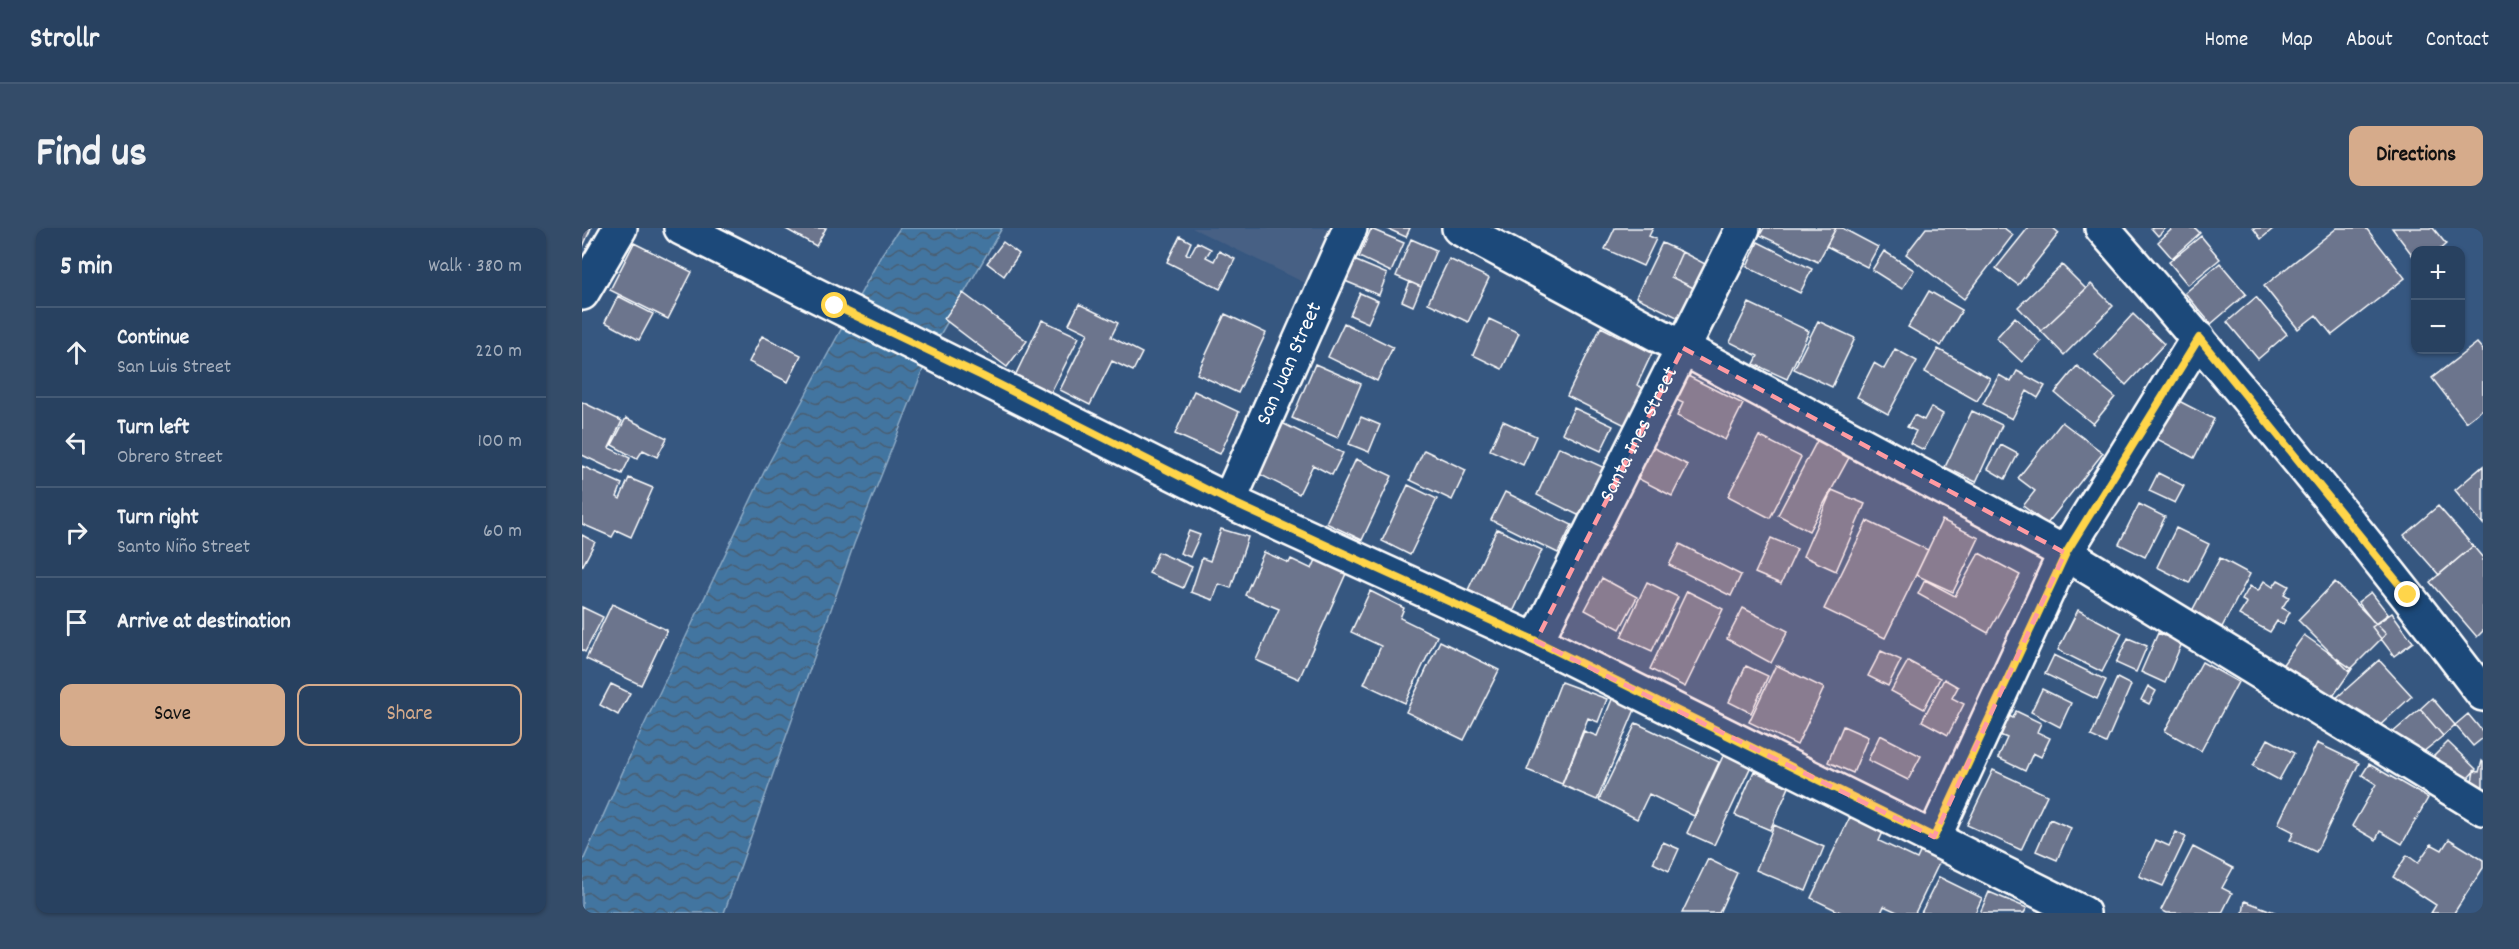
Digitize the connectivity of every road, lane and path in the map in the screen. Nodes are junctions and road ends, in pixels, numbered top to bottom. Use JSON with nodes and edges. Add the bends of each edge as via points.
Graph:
{"nodes":[{"id":1,"x":620,"y":228,"type":"edge"},
{"id":2,"x":681,"y":228,"type":"edge"},
{"id":3,"x":1350,"y":228,"type":"edge"},
{"id":4,"x":1459,"y":228,"type":"edge"},
{"id":5,"x":1743,"y":228,"type":"edge"},
{"id":6,"x":2102,"y":228,"type":"edge"},
{"id":7,"x":582,"y":293,"type":"edge"},
{"id":8,"x":2199,"y":338,"type":"junction"},
{"id":9,"x":1683,"y":348,"type":"junction"},
{"id":10,"x":1229,"y":501,"type":"junction"},
{"id":11,"x":2066,"y":553,"type":"junction"},
{"id":12,"x":1536,"y":641,"type":"junction"},
{"id":13,"x":2477,"y":675,"type":"edge"},
{"id":14,"x":2483,"y":808,"type":"edge"},
{"id":15,"x":1934,"y":837,"type":"junction"},
{"id":16,"x":2041,"y":903,"type":"edge"},
{"id":17,"x":2083,"y":913,"type":"edge"}],
"edges":[{"from":1,"to":7,"type":"street"},
{"from":2,"to":10,"type":"street"},
{"from":3,"to":10,"type":"street","name":"San Juan Street"},
{"from":4,"to":9,"type":"street"},
{"from":5,"to":9,"type":"street","name":"Santa Ines Street"},
{"from":6,"to":8,"type":"street"},
{"from":8,"to":11,"type":"street"},
{"from":8,"to":13,"type":"street"},
{"from":9,"to":11,"type":"street"},
{"from":9,"to":12,"type":"street","name":"Santa Ines Street"},
{"from":10,"to":12,"type":"street"},
{"from":11,"to":14,"type":"street"},
{"from":11,"to":15,"type":"street"},
{"from":12,"to":15,"type":"street"},
{"from":15,"to":16,"type":"street"},
{"from":16,"to":17,"type":"street"}]}
